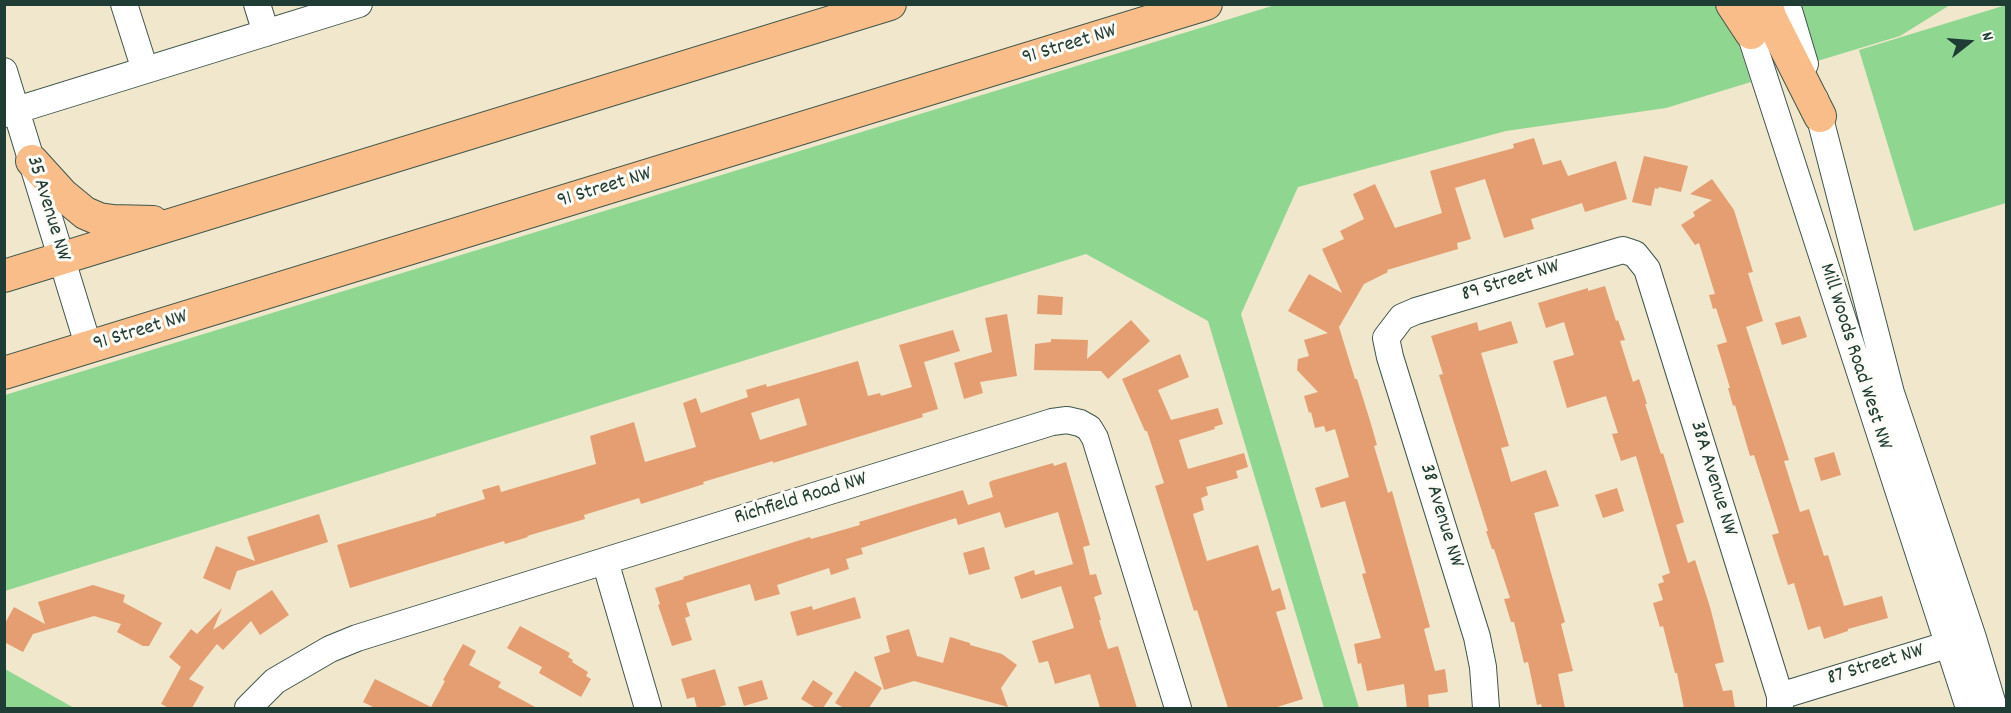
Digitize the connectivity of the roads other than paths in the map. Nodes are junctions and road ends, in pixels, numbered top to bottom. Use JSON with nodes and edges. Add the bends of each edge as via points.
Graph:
{"nodes":[{"id":1,"x":124,"y":4,"type":"edge"},
{"id":2,"x":257,"y":4,"type":"edge"},
{"id":3,"x":359,"y":4,"type":"edge"},
{"id":4,"x":890,"y":4,"type":"edge"},
{"id":5,"x":1206,"y":4,"type":"edge"},
{"id":6,"x":1732,"y":4,"type":"edge"},
{"id":7,"x":1766,"y":4,"type":"edge"},
{"id":8,"x":1787,"y":4,"type":"edge"},
{"id":9,"x":1746,"y":19,"type":"edge"},
{"id":10,"x":266,"y":33,"type":"junction"},
{"id":11,"x":145,"y":70,"type":"junction"},
{"id":12,"x":4,"y":71,"type":"edge"},
{"id":13,"x":10,"y":112,"type":"edge"},
{"id":14,"x":1820,"y":116,"type":"junction"},
{"id":15,"x":32,"y":161,"type":"junction"},
{"id":16,"x":178,"y":223,"type":"junction"},
{"id":17,"x":1635,"y":254,"type":"joint"},
{"id":18,"x":62,"y":258,"type":"junction"},
{"id":19,"x":4,"y":276,"type":"edge"},
{"id":20,"x":1392,"y":328,"type":"joint"},
{"id":21,"x":89,"y":348,"type":"junction"},
{"id":22,"x":4,"y":373,"type":"edge"},
{"id":23,"x":605,"y":561,"type":"junction"},
{"id":24,"x":1973,"y":638,"type":"junction"},
{"id":25,"x":1947,"y":644,"type":"junction"},
{"id":26,"x":1780,"y":702,"type":"edge"},
{"id":27,"x":248,"y":708,"type":"edge"},
{"id":28,"x":648,"y":708,"type":"edge"},
{"id":29,"x":1178,"y":708,"type":"edge"},
{"id":30,"x":1486,"y":708,"type":"edge"},
{"id":31,"x":1969,"y":708,"type":"edge"},
{"id":32,"x":1994,"y":708,"type":"edge"}],
"edges":[{"from":1,"to":11,"type":"street"},
{"from":2,"to":10,"type":"street"},
{"from":3,"to":10,"type":"street"},
{"from":4,"to":16,"type":"main road"},
{"from":5,"to":21,"type":"main road","name":"91 Street NW"},
{"from":6,"to":9,"type":"main road"},
{"from":7,"to":14,"type":"main road"},
{"from":8,"to":14,"type":"street","name":"Mill Woods Road West NW"},
{"from":9,"to":25,"type":"street","name":"Mill Woods Road West NW"},
{"from":10,"to":11,"type":"street"},
{"from":11,"to":13,"type":"street"},
{"from":12,"to":13,"type":"street","name":"35 Avenue NW"},
{"from":13,"to":15,"type":"street","name":"35 Avenue NW"},
{"from":14,"to":24,"type":"street","name":"Mill Woods Road West NW","via":[[1891,393]]},
{"from":15,"to":16,"type":"main road","via":[[73,204],[92,216],[113,221]]},
{"from":15,"to":18,"type":"street","name":"35 Avenue NW"},
{"from":16,"to":18,"type":"main road"},
{"from":17,"to":20,"type":"street","name":"89 Street NW","via":[[1612,252],[1438,304],[1402,317]]},
{"from":17,"to":26,"type":"street","name":"38A Avenue NW","via":[[1647,269]]},
{"from":18,"to":19,"type":"main road"},
{"from":18,"to":21,"type":"street","name":"35 Avenue NW"},
{"from":20,"to":30,"type":"street","name":"38 Avenue NW","via":[[1386,338],[1390,357],[1478,637]]},
{"from":21,"to":22,"type":"main road","name":"91 Street NW"},
{"from":23,"to":27,"type":"street","name":"Richfield Road NW","via":[[330,649],[275,681]]},
{"from":23,"to":28,"type":"street"},
{"from":23,"to":29,"type":"street","name":"Richfield Road NW","via":[[1052,422],[1080,423],[1095,438]]},
{"from":24,"to":25,"type":"street","name":"87 Street NW"},
{"from":24,"to":32,"type":"street","name":"Mill Woods Road West NW"},
{"from":25,"to":26,"type":"street","name":"87 Street NW"},
{"from":25,"to":31,"type":"street","name":"Mill Woods Road West NW"}]}
